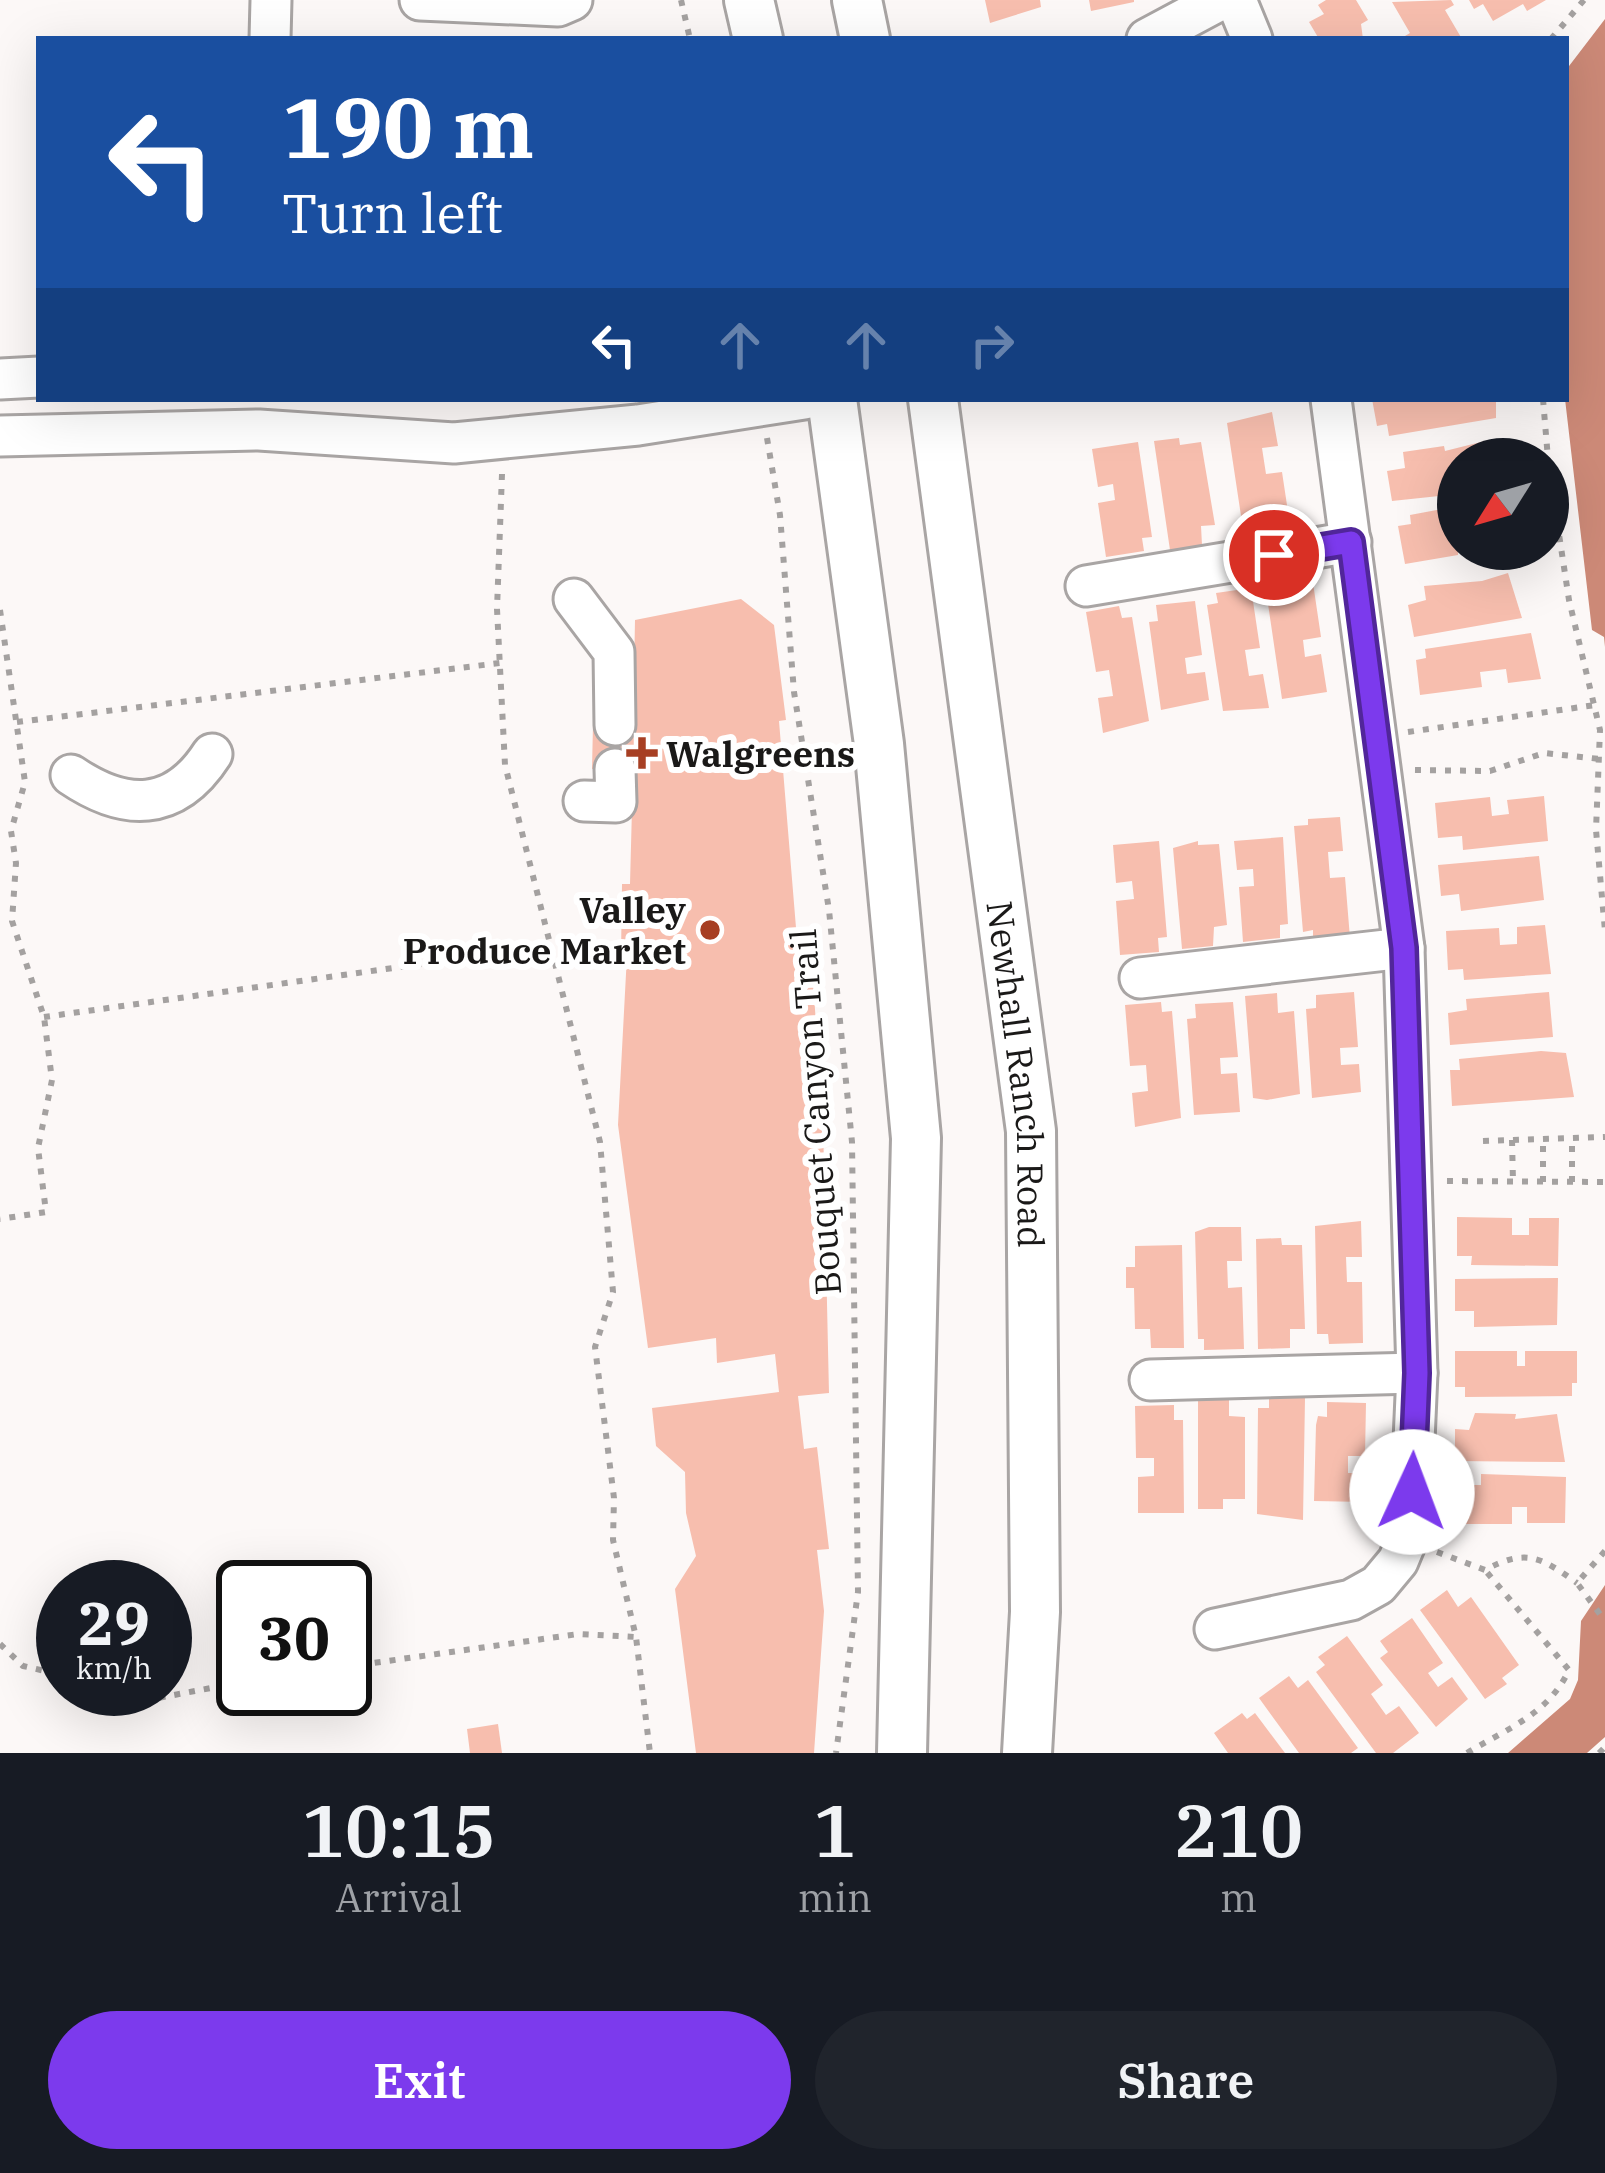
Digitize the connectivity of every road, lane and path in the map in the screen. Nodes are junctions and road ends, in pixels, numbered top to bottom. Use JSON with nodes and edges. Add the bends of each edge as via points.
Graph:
{"nodes":[{"id":1,"x":271,"y":0,"type":"edge"},
{"id":2,"x":420,"y":0,"type":"edge"},
{"id":3,"x":572,"y":0,"type":"edge"},
{"id":4,"x":681,"y":0,"type":"edge"},
{"id":5,"x":749,"y":0,"type":"edge"},
{"id":6,"x":857,"y":0,"type":"edge"},
{"id":7,"x":1220,"y":0,"type":"edge"},
{"id":8,"x":1236,"y":0,"type":"edge"},
{"id":9,"x":1584,"y":0,"type":"edge"},
{"id":10,"x":270,"y":36,"type":"edge"},
{"id":11,"x":689,"y":36,"type":"edge"},
{"id":12,"x":757,"y":36,"type":"edge"},
{"id":13,"x":864,"y":36,"type":"edge"},
{"id":14,"x":1153,"y":36,"type":"edge"},
{"id":15,"x":1251,"y":36,"type":"edge"},
{"id":16,"x":1554,"y":36,"type":"edge"},
{"id":17,"x":36,"y":377,"type":"edge"},
{"id":18,"x":0,"y":379,"type":"edge"},
{"id":19,"x":782,"y":402,"type":"edge"},
{"id":20,"x":832,"y":402,"type":"edge"},
{"id":21,"x":932,"y":402,"type":"edge"},
{"id":22,"x":1331,"y":402,"type":"edge"},
{"id":23,"x":1543,"y":402,"type":"edge"},
{"id":24,"x":760,"y":405,"type":"junction"},
{"id":25,"x":0,"y":436,"type":"edge"},
{"id":26,"x":503,"y":436,"type":"junction"},
{"id":27,"x":1546,"y":438,"type":"edge"},
{"id":28,"x":1351,"y":542,"type":"junction"},
{"id":29,"x":1564,"y":570,"type":"edge"},
{"id":30,"x":1086,"y":586,"type":"dead end"},
{"id":31,"x":574,"y":599,"type":"dead end"},
{"id":32,"x":0,"y":610,"type":"edge"},
{"id":33,"x":500,"y":663,"type":"junction"},
{"id":34,"x":1595,"y":705,"type":"junction"},
{"id":35,"x":17,"y":722,"type":"junction"},
{"id":36,"x":615,"y":725,"type":"dead end"},
{"id":37,"x":212,"y":754,"type":"dead end"},
{"id":38,"x":1379,"y":756,"type":"junction"},
{"id":39,"x":1600,"y":759,"type":"junction"},
{"id":40,"x":615,"y":770,"type":"dead end"},
{"id":41,"x":71,"y":775,"type":"dead end"},
{"id":42,"x":584,"y":801,"type":"dead end"},
{"id":43,"x":1605,"y":931,"type":"edge"},
{"id":44,"x":550,"y":946,"type":"junction"},
{"id":45,"x":1404,"y":948,"type":"junction"},
{"id":46,"x":1140,"y":978,"type":"dead end"},
{"id":47,"x":44,"y":1017,"type":"junction"},
{"id":48,"x":1605,"y":1137,"type":"edge"},
{"id":49,"x":1572,"y":1138,"type":"junction"},
{"id":50,"x":1513,"y":1139,"type":"junction"},
{"id":51,"x":1543,"y":1139,"type":"junction"},
{"id":52,"x":1483,"y":1141,"type":"dead end"},
{"id":53,"x":1411,"y":1181,"type":"junction"},
{"id":54,"x":1513,"y":1181,"type":"junction"},
{"id":55,"x":1543,"y":1182,"type":"junction"},
{"id":56,"x":1572,"y":1182,"type":"junction"},
{"id":57,"x":1605,"y":1182,"type":"edge"},
{"id":58,"x":0,"y":1219,"type":"edge"},
{"id":59,"x":1417,"y":1373,"type":"junction"},
{"id":60,"x":1150,"y":1380,"type":"dead end"},
{"id":61,"x":1410,"y":1532,"type":"junction"},
{"id":62,"x":1605,"y":1551,"type":"edge"},
{"id":63,"x":1485,"y":1570,"type":"junction"},
{"id":64,"x":1577,"y":1583,"type":"junction"},
{"id":65,"x":1605,"y":1621,"type":"edge"},
{"id":66,"x":1215,"y":1629,"type":"dead end"},
{"id":67,"x":636,"y":1637,"type":"junction"},
{"id":68,"x":0,"y":1644,"type":"edge"},
{"id":69,"x":372,"y":1663,"type":"edge"},
{"id":70,"x":36,"y":1669,"type":"edge"},
{"id":71,"x":899,"y":1744,"type":"edge"},
{"id":72,"x":650,"y":1753,"type":"edge"},
{"id":73,"x":836,"y":1753,"type":"edge"},
{"id":74,"x":1028,"y":1753,"type":"edge"},
{"id":75,"x":1467,"y":1753,"type":"edge"}],
"edges":[{"from":1,"to":10,"type":"street"},
{"from":2,"to":3,"type":"street"},
{"from":4,"to":11,"type":"path"},
{"from":5,"to":12,"type":"main road"},
{"from":6,"to":13,"type":"main road"},
{"from":7,"to":14,"type":"street"},
{"from":8,"to":15,"type":"street"},
{"from":9,"to":16,"type":"path"},
{"from":17,"to":18,"type":"street"},
{"from":19,"to":24,"type":"street"},
{"from":20,"to":71,"type":"main road","via":[[879,744],[916,1138]]},
{"from":21,"to":74,"type":"main road","name":"Newhall Ranch Road","via":[[1031,1130],[1035,1612]]},
{"from":22,"to":28,"type":"street"},
{"from":23,"to":27,"type":"path"},
{"from":24,"to":26,"type":"street"},
{"from":24,"to":73,"type":"path","name":"Bouquet Canyon Trail","via":[[780,515],[794,692],[829,910],[852,1142],[858,1592]]},
{"from":25,"to":26,"type":"street","via":[[259,430],[454,443]]},
{"from":26,"to":33,"type":"path"},
{"from":28,"to":30,"type":"street"},
{"from":28,"to":38,"type":"street"},
{"from":29,"to":34,"type":"path"},
{"from":31,"to":36,"type":"street","via":[[614,652]]},
{"from":32,"to":35,"type":"path"},
{"from":33,"to":35,"type":"path"},
{"from":33,"to":44,"type":"path","via":[[506,765]]},
{"from":34,"to":38,"type":"path"},
{"from":34,"to":39,"type":"path"},
{"from":35,"to":47,"type":"path","via":[[26,782],[11,831],[12,921]]},
{"from":37,"to":41,"type":"street","via":[[196,779],[170,796],[109,800]]},
{"from":38,"to":39,"type":"path","via":[[1427,769],[1490,770],[1544,752]]},
{"from":38,"to":45,"type":"street"},
{"from":39,"to":43,"type":"path","via":[[1596,830]]},
{"from":40,"to":42,"type":"street","via":[[616,802]]},
{"from":44,"to":47,"type":"path"},
{"from":44,"to":67,"type":"path","via":[[600,1142],[613,1292],[595,1347],[613,1540]]},
{"from":45,"to":46,"type":"street"},
{"from":45,"to":53,"type":"street"},
{"from":47,"to":58,"type":"path","via":[[52,1080],[38,1148],[46,1212]]},
{"from":48,"to":49,"type":"path"},
{"from":49,"to":51,"type":"path"},
{"from":49,"to":56,"type":"path"},
{"from":50,"to":51,"type":"path"},
{"from":50,"to":52,"type":"path"},
{"from":50,"to":54,"type":"path"},
{"from":51,"to":55,"type":"path"},
{"from":53,"to":54,"type":"path"},
{"from":53,"to":59,"type":"street"},
{"from":54,"to":55,"type":"path"},
{"from":55,"to":56,"type":"path"},
{"from":56,"to":57,"type":"path"},
{"from":59,"to":60,"type":"street"},
{"from":59,"to":61,"type":"street"},
{"from":61,"to":63,"type":"path","via":[[1444,1556]]},
{"from":61,"to":66,"type":"street","via":[[1388,1573],[1351,1600]]},
{"from":62,"to":64,"type":"path"},
{"from":63,"to":64,"type":"path","via":[[1511,1556],[1531,1557]]},
{"from":63,"to":75,"type":"path","via":[[1569,1670],[1538,1711]]},
{"from":64,"to":65,"type":"path"},
{"from":67,"to":69,"type":"path","via":[[578,1634]]},
{"from":67,"to":72,"type":"path"},
{"from":68,"to":70,"type":"path"}]}
